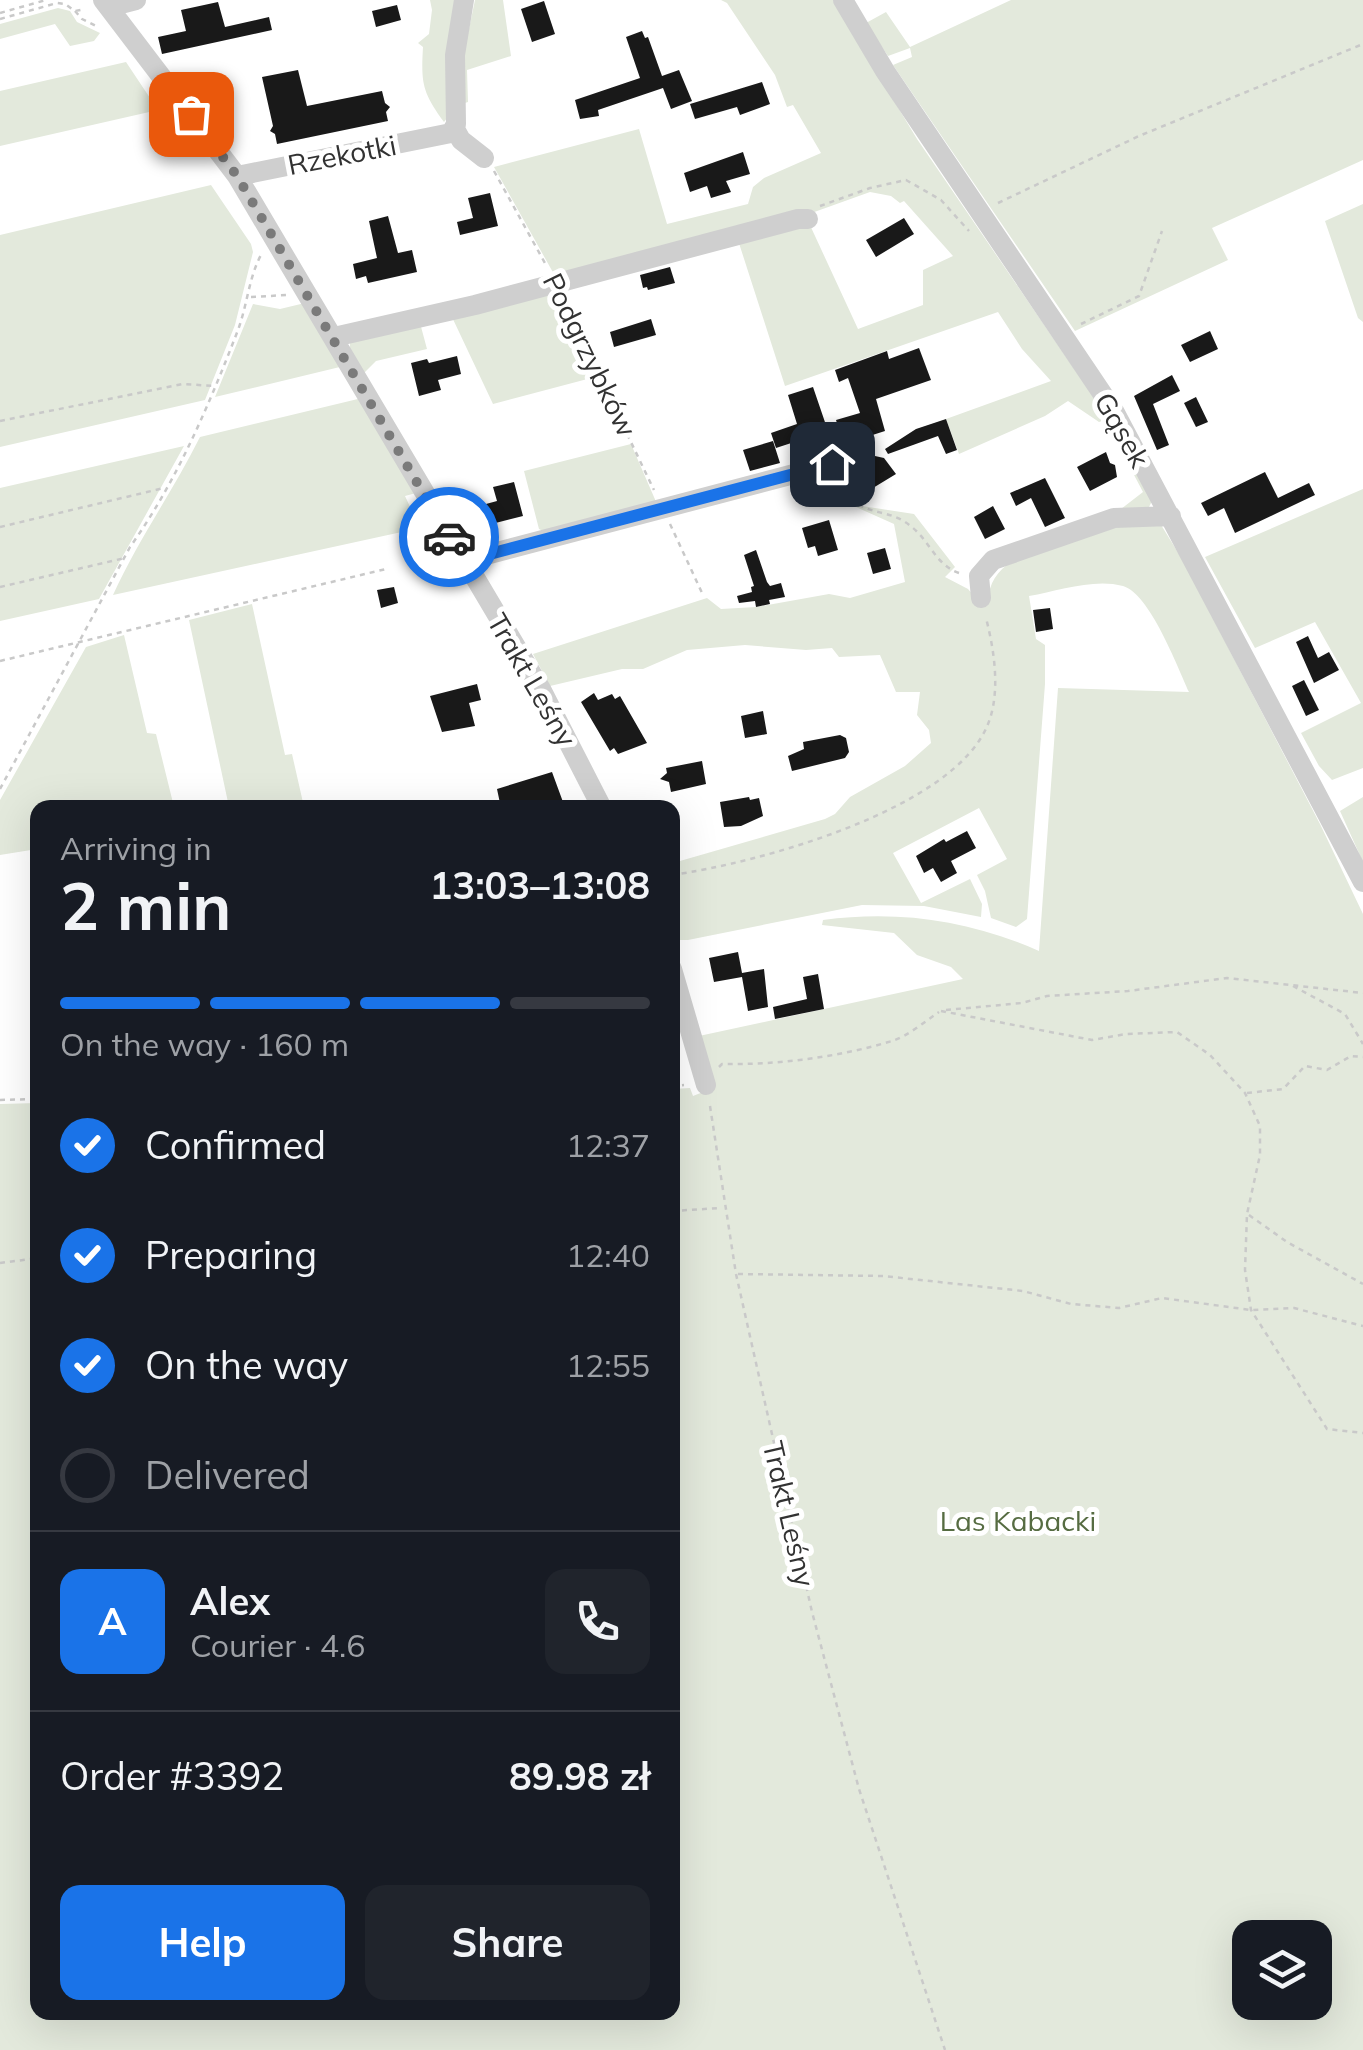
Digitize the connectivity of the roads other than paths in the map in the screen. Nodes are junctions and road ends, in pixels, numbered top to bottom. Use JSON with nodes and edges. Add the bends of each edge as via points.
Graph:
{"nodes":[{"id":1,"x":136,"y":0,"type":"edge"},
{"id":2,"x":464,"y":0,"type":"edge"},
{"id":3,"x":843,"y":0,"type":"edge"},
{"id":4,"x":106,"y":3,"type":"edge"},
{"id":5,"x":451,"y":132,"type":"junction"},
{"id":6,"x":484,"y":158,"type":"road end"},
{"id":7,"x":237,"y":176,"type":"junction"},
{"id":8,"x":803,"y":219,"type":"road end"},
{"id":9,"x":334,"y":337,"type":"junction"},
{"id":10,"x":828,"y":465,"type":"road end"},
{"id":11,"x":1171,"y":516,"type":"junction"},
{"id":12,"x":463,"y":561,"type":"junction"},
{"id":13,"x":981,"y":598,"type":"road end"},
{"id":14,"x":598,"y":800,"type":"edge"},
{"id":15,"x":1363,"y":882,"type":"edge"},
{"id":16,"x":680,"y":996,"type":"edge"},
{"id":17,"x":706,"y":1084,"type":"road end"}],
"edges":[{"from":1,"to":4,"type":"street"},
{"from":2,"to":5,"type":"street"},
{"from":3,"to":11,"type":"street","name":"Gąsek","via":[[1114,412]]},
{"from":4,"to":7,"type":"street","name":"Trakt Leśny"},
{"from":5,"to":6,"type":"street"},
{"from":5,"to":7,"type":"street","name":"Rzekotki"},
{"from":7,"to":9,"type":"street","name":"Trakt Leśny"},
{"from":8,"to":9,"type":"street"},
{"from":9,"to":12,"type":"street","name":"Trakt Leśny"},
{"from":10,"to":12,"type":"street"},
{"from":11,"to":13,"type":"street","via":[[1096,523],[993,560],[980,576]]},
{"from":11,"to":15,"type":"street","name":"Gąsek"},
{"from":12,"to":14,"type":"street","name":"Trakt Leśny"},
{"from":16,"to":17,"type":"street"}]}
